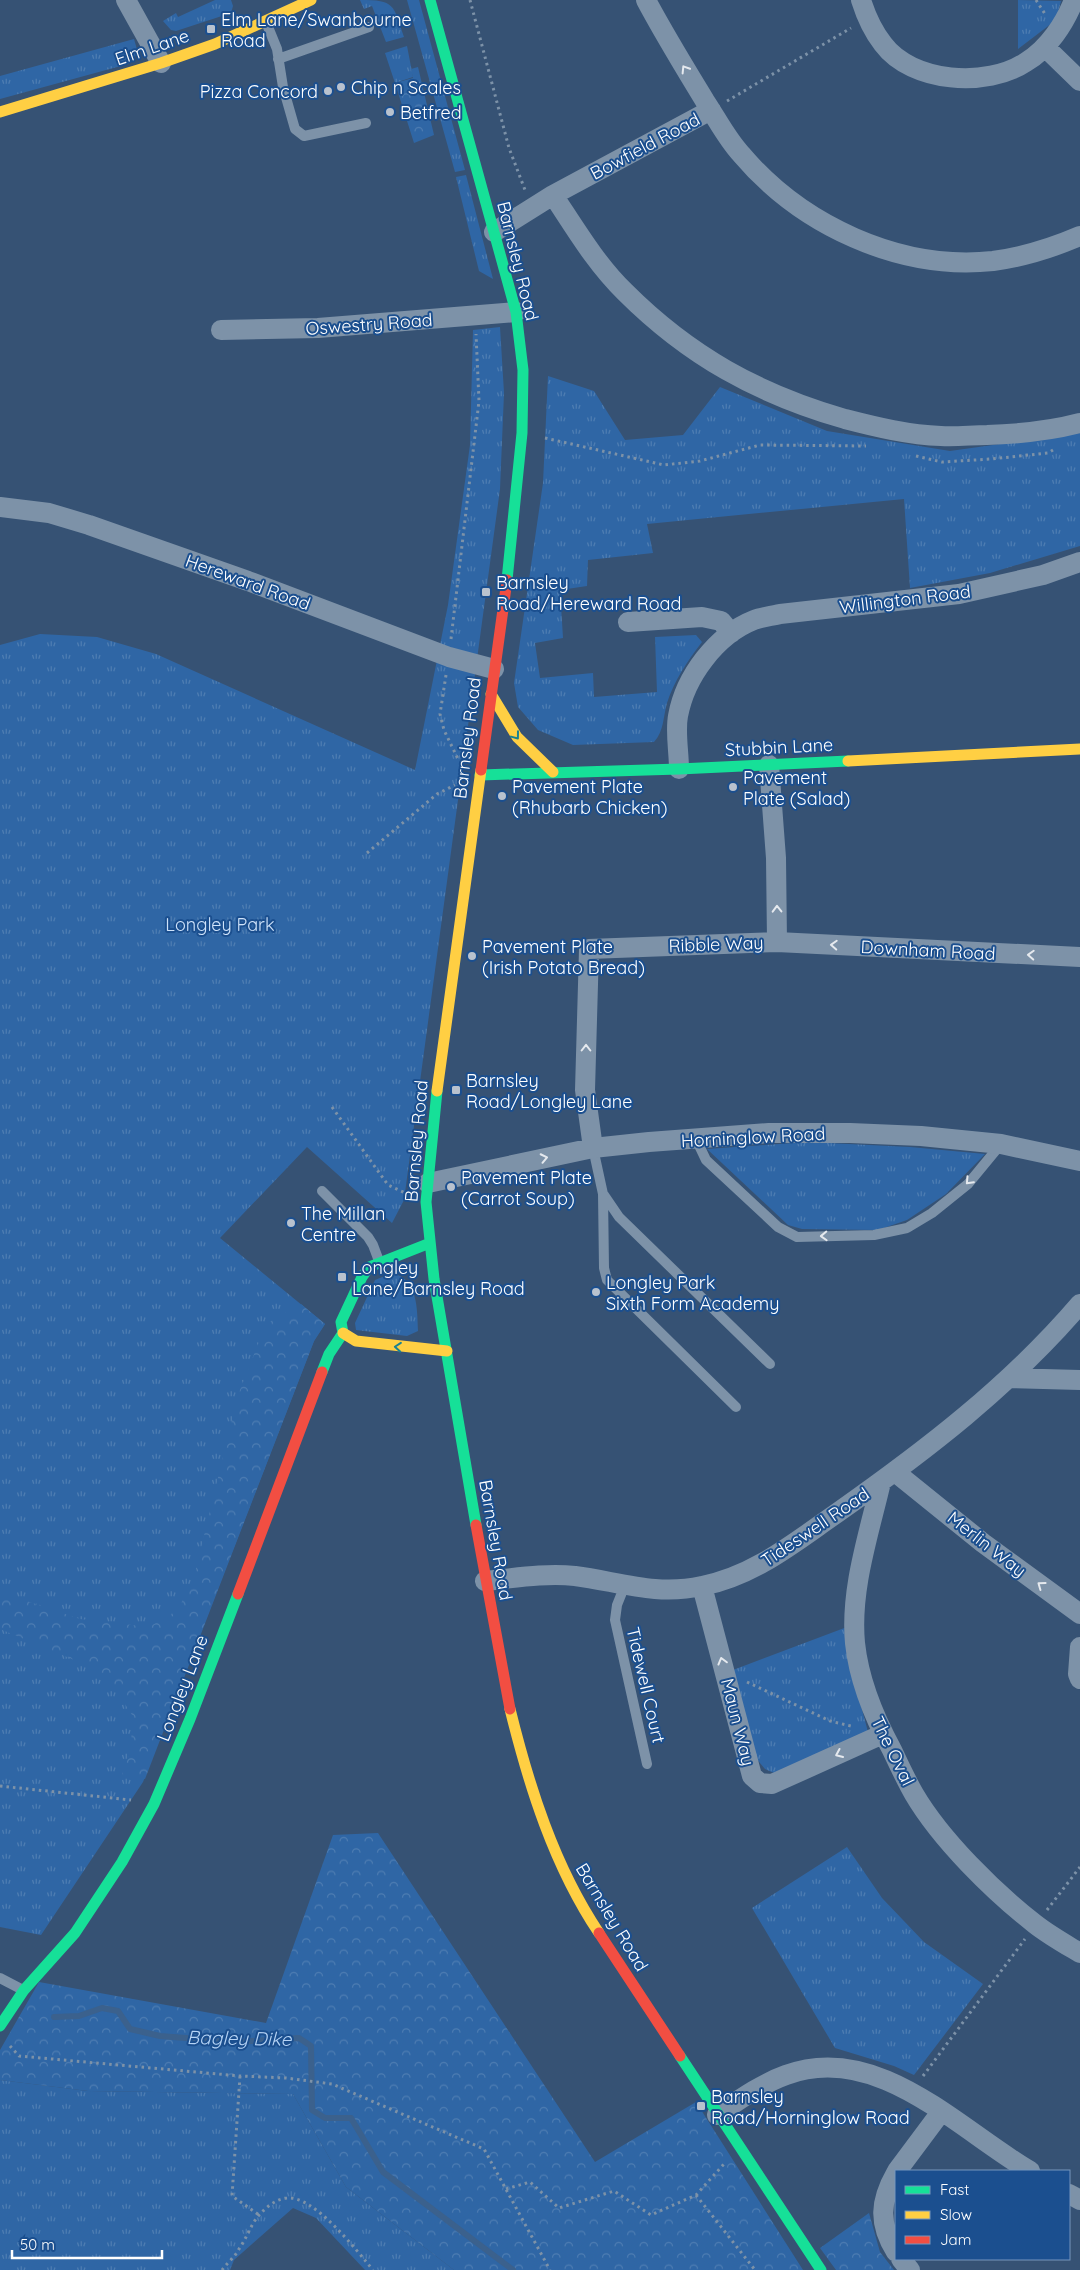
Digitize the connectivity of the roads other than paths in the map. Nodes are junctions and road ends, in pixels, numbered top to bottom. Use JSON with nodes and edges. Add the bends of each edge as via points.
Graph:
{"nodes":[{"id":1,"x":126,"y":0,"type":"edge"},
{"id":2,"x":310,"y":0,"type":"edge"},
{"id":3,"x":430,"y":0,"type":"edge"},
{"id":4,"x":646,"y":0,"type":"edge"},
{"id":5,"x":861,"y":0,"type":"edge"},
{"id":6,"x":1074,"y":0,"type":"edge"},
{"id":7,"x":266,"y":22,"type":"junction"},
{"id":8,"x":369,"y":27,"type":"dead end"},
{"id":9,"x":1045,"y":47,"type":"junction"},
{"id":10,"x":278,"y":59,"type":"junction"},
{"id":11,"x":162,"y":63,"type":"junction"},
{"id":12,"x":1080,"y":81,"type":"edge"},
{"id":13,"x":711,"y":110,"type":"junction"},
{"id":14,"x":0,"y":112,"type":"edge"},
{"id":15,"x":366,"y":123,"type":"dead end"},
{"id":16,"x":553,"y":195,"type":"junction"},
{"id":17,"x":494,"y":232,"type":"junction"},
{"id":18,"x":1080,"y":236,"type":"edge"},
{"id":19,"x":516,"y":312,"type":"junction"},
{"id":20,"x":221,"y":330,"type":"dead end"},
{"id":21,"x":1075,"y":424,"type":"edge"},
{"id":22,"x":0,"y":507,"type":"edge"},
{"id":23,"x":1080,"y":562,"type":"edge"},
{"id":24,"x":628,"y":622,"type":"dead end"},
{"id":25,"x":731,"y":633,"type":"junction"},
{"id":26,"x":494,"y":669,"type":"junction"},
{"id":27,"x":491,"y":694,"type":"junction"},
{"id":28,"x":1080,"y":748,"type":"edge"},
{"id":29,"x":770,"y":765,"type":"junction"},
{"id":30,"x":679,"y":770,"type":"junction"},
{"id":31,"x":553,"y":772,"type":"junction"},
{"id":32,"x":480,"y":775,"type":"junction"},
{"id":33,"x":777,"y":942,"type":"junction"},
{"id":34,"x":1080,"y":957,"type":"edge"},
{"id":35,"x":696,"y":1139,"type":"junction"},
{"id":36,"x":1001,"y":1144,"type":"junction"},
{"id":37,"x":593,"y":1148,"type":"junction"},
{"id":38,"x":1080,"y":1161,"type":"edge"},
{"id":39,"x":322,"y":1191,"type":"dead end"},
{"id":40,"x":427,"y":1193,"type":"junction"},
{"id":41,"x":603,"y":1194,"type":"junction"},
{"id":42,"x":430,"y":1243,"type":"junction"},
{"id":43,"x":379,"y":1262,"type":"junction"},
{"id":44,"x":1080,"y":1304,"type":"edge"},
{"id":45,"x":343,"y":1332,"type":"junction"},
{"id":46,"x":446,"y":1351,"type":"junction"},
{"id":47,"x":770,"y":1364,"type":"dead end"},
{"id":48,"x":1010,"y":1378,"type":"junction"},
{"id":49,"x":1080,"y":1380,"type":"edge"},
{"id":50,"x":736,"y":1407,"type":"dead end"},
{"id":51,"x":888,"y":1477,"type":"junction"},
{"id":52,"x":485,"y":1581,"type":"junction"},
{"id":53,"x":625,"y":1585,"type":"junction"},
{"id":54,"x":702,"y":1586,"type":"junction"},
{"id":55,"x":1080,"y":1614,"type":"edge"},
{"id":56,"x":1080,"y":1647,"type":"edge"},
{"id":57,"x":1080,"y":1679,"type":"edge"},
{"id":58,"x":883,"y":1734,"type":"junction"},
{"id":59,"x":647,"y":1764,"type":"dead end"},
{"id":60,"x":1080,"y":1953,"type":"edge"},
{"id":61,"x":0,"y":1978,"type":"edge"},
{"id":62,"x":24,"y":1990,"type":"junction"},
{"id":63,"x":0,"y":2026,"type":"edge"},
{"id":64,"x":941,"y":2112,"type":"junction"},
{"id":65,"x":717,"y":2115,"type":"junction"},
{"id":66,"x":898,"y":2170,"type":"edge"},
{"id":67,"x":1028,"y":2170,"type":"edge"},
{"id":68,"x":895,"y":2176,"type":"edge"},
{"id":69,"x":895,"y":2250,"type":"edge"},
{"id":70,"x":902,"y":2260,"type":"edge"},
{"id":71,"x":821,"y":2270,"type":"edge"},
{"id":72,"x":910,"y":2270,"type":"edge"}],
"edges":[{"from":1,"to":11,"type":"street"},
{"from":2,"to":7,"type":"main road","name":"Elm Lane"},
{"from":3,"to":17,"type":"main road","name":"Barnsley Road"},
{"from":13,"to":4,"type":"street","one_way":true},
{"from":5,"to":9,"type":"street","via":[[867,19],[884,45],[902,61],[919,70],[946,77],[974,78],[1001,73],[1026,63]]},
{"from":6,"to":9,"type":"street","via":[[1070,12]]},
{"from":7,"to":10,"type":"lane"},
{"from":7,"to":11,"type":"main road","name":"Elm Lane"},
{"from":8,"to":10,"type":"lane"},
{"from":9,"to":12,"type":"street"},
{"from":10,"to":15,"type":"lane","via":[[295,129],[304,136]]},
{"from":11,"to":14,"type":"main road","name":"Elm Lane"},
{"from":13,"to":16,"type":"street","name":"Bowfield Road"},
{"from":13,"to":18,"type":"street","name":"Bowfield Road","via":[[740,154],[772,186],[812,216],[855,239],[902,254],[950,261],[992,261],[1044,251]]},
{"from":16,"to":17,"type":"street","name":"Bowfield Road"},
{"from":16,"to":21,"type":"street","via":[[595,257],[642,309],[688,347],[770,394],[879,428],[941,436],[1015,434]]},
{"from":17,"to":19,"type":"main road","name":"Barnsley Road"},
{"from":19,"to":20,"type":"street","name":"Oswestry Road","via":[[318,328]]},
{"from":19,"to":26,"type":"main road","name":"Barnsley Road","via":[[523,370],[522,432],[506,597]]},
{"from":22,"to":26,"type":"street","name":"Hereward Road","via":[[49,513],[89,525],[449,657]]},
{"from":23,"to":25,"type":"street","name":"Willington Road","via":[[1043,575],[959,594],[780,614],[754,620]]},
{"from":24,"to":25,"type":"street","via":[[702,618],[721,621]]},
{"from":25,"to":30,"type":"street","name":"Willington Road","via":[[698,668],[685,690],[678,717]]},
{"from":26,"to":27,"type":"main road","name":"Barnsley Road"},
{"from":27,"to":31,"type":"main road","one_way":true,"via":[[520,743]]},
{"from":27,"to":32,"type":"main road","name":"Barnsley Road"},
{"from":28,"to":29,"type":"main road","name":"Stubbin Lane"},
{"from":29,"to":30,"type":"main road","name":"Stubbin Lane"},
{"from":33,"to":29,"type":"street","name":"Ribble Way","one_way":true},
{"from":30,"to":31,"type":"main road","name":"Stubbin Lane"},
{"from":31,"to":32,"type":"main road","name":"Stubbin Lane"},
{"from":32,"to":40,"type":"main road","name":"Barnsley Road","via":[[447,1013]]},
{"from":34,"to":33,"type":"street","name":"Downham Road","one_way":true},
{"from":37,"to":33,"type":"street","name":"Ribble Way","one_way":true,"via":[[586,1090],[589,949]]},
{"from":35,"to":36,"type":"street","name":"Horninglow Road","via":[[769,1133],[850,1133]]},
{"from":36,"to":35,"type":"lane","one_way":true,"via":[[968,1184],[907,1228],[874,1235],[796,1237],[778,1227],[706,1160]]},
{"from":35,"to":37,"type":"street","name":"Horninglow Road"},
{"from":36,"to":38,"type":"street","name":"Horninglow Road"},
{"from":40,"to":37,"type":"street","name":"Horninglow Road","one_way":true},
{"from":37,"to":41,"type":"lane"},
{"from":39,"to":43,"type":"lane","via":[[368,1237]]},
{"from":40,"to":42,"type":"main road","name":"Barnsley Road"},
{"from":41,"to":47,"type":"lane","via":[[619,1218]]},
{"from":41,"to":50,"type":"lane","via":[[607,1280]]},
{"from":42,"to":43,"type":"main road","name":"Longley Lane"},
{"from":42,"to":46,"type":"main road","name":"Barnsley Road"},
{"from":43,"to":45,"type":"main road","name":"Longley Lane","via":[[369,1267],[362,1277],[341,1322]]},
{"from":44,"to":48,"type":"street","name":"Tideswell Road"},
{"from":46,"to":45,"type":"main road","one_way":true,"via":[[356,1341]]},
{"from":45,"to":62,"type":"main road","name":"Longley Lane","via":[[329,1354],[190,1719],[154,1804],[122,1862],[75,1933]]},
{"from":46,"to":52,"type":"main road","name":"Barnsley Road"},
{"from":48,"to":49,"type":"street"},
{"from":48,"to":51,"type":"street","name":"Tideswell Road"},
{"from":51,"to":54,"type":"street","name":"Tideswell Road","via":[[774,1557],[740,1575]]},
{"from":55,"to":51,"type":"street","name":"Merlin Way","one_way":true},
{"from":51,"to":58,"type":"street","name":"The Oval","via":[[864,1550],[856,1596],[855,1643],[866,1693]]},
{"from":52,"to":53,"type":"street","name":"Tideswell Road","via":[[545,1575],[575,1576]]},
{"from":52,"to":65,"type":"main road","name":"Barnsley Road","via":[[510,1710],[556,1857],[594,1926]]},
{"from":53,"to":54,"type":"street","name":"Tideswell Road","via":[[649,1590]]},
{"from":53,"to":59,"type":"lane","name":"Tidewell Court","via":[[615,1620]]},
{"from":58,"to":54,"type":"street","name":"Maun Way","one_way":true,"via":[[772,1784],[760,1784],[752,1776]]},
{"from":56,"to":57,"type":"street"},
{"from":58,"to":60,"type":"street","name":"The Oval","via":[[915,1795],[951,1844],[1036,1925]]},
{"from":61,"to":62,"type":"lane"},
{"from":62,"to":63,"type":"main road","name":"Longley Lane"},
{"from":64,"to":65,"type":"street","via":[[912,2091],[881,2078],[854,2070],[826,2068],[787,2074]]},
{"from":64,"to":66,"type":"street"},
{"from":64,"to":67,"type":"street"},
{"from":65,"to":71,"type":"main road","name":"Barnsley Road"},
{"from":68,"to":69,"type":"street","via":[[885,2193],[883,2211]]},
{"from":70,"to":72,"type":"street"}]}
